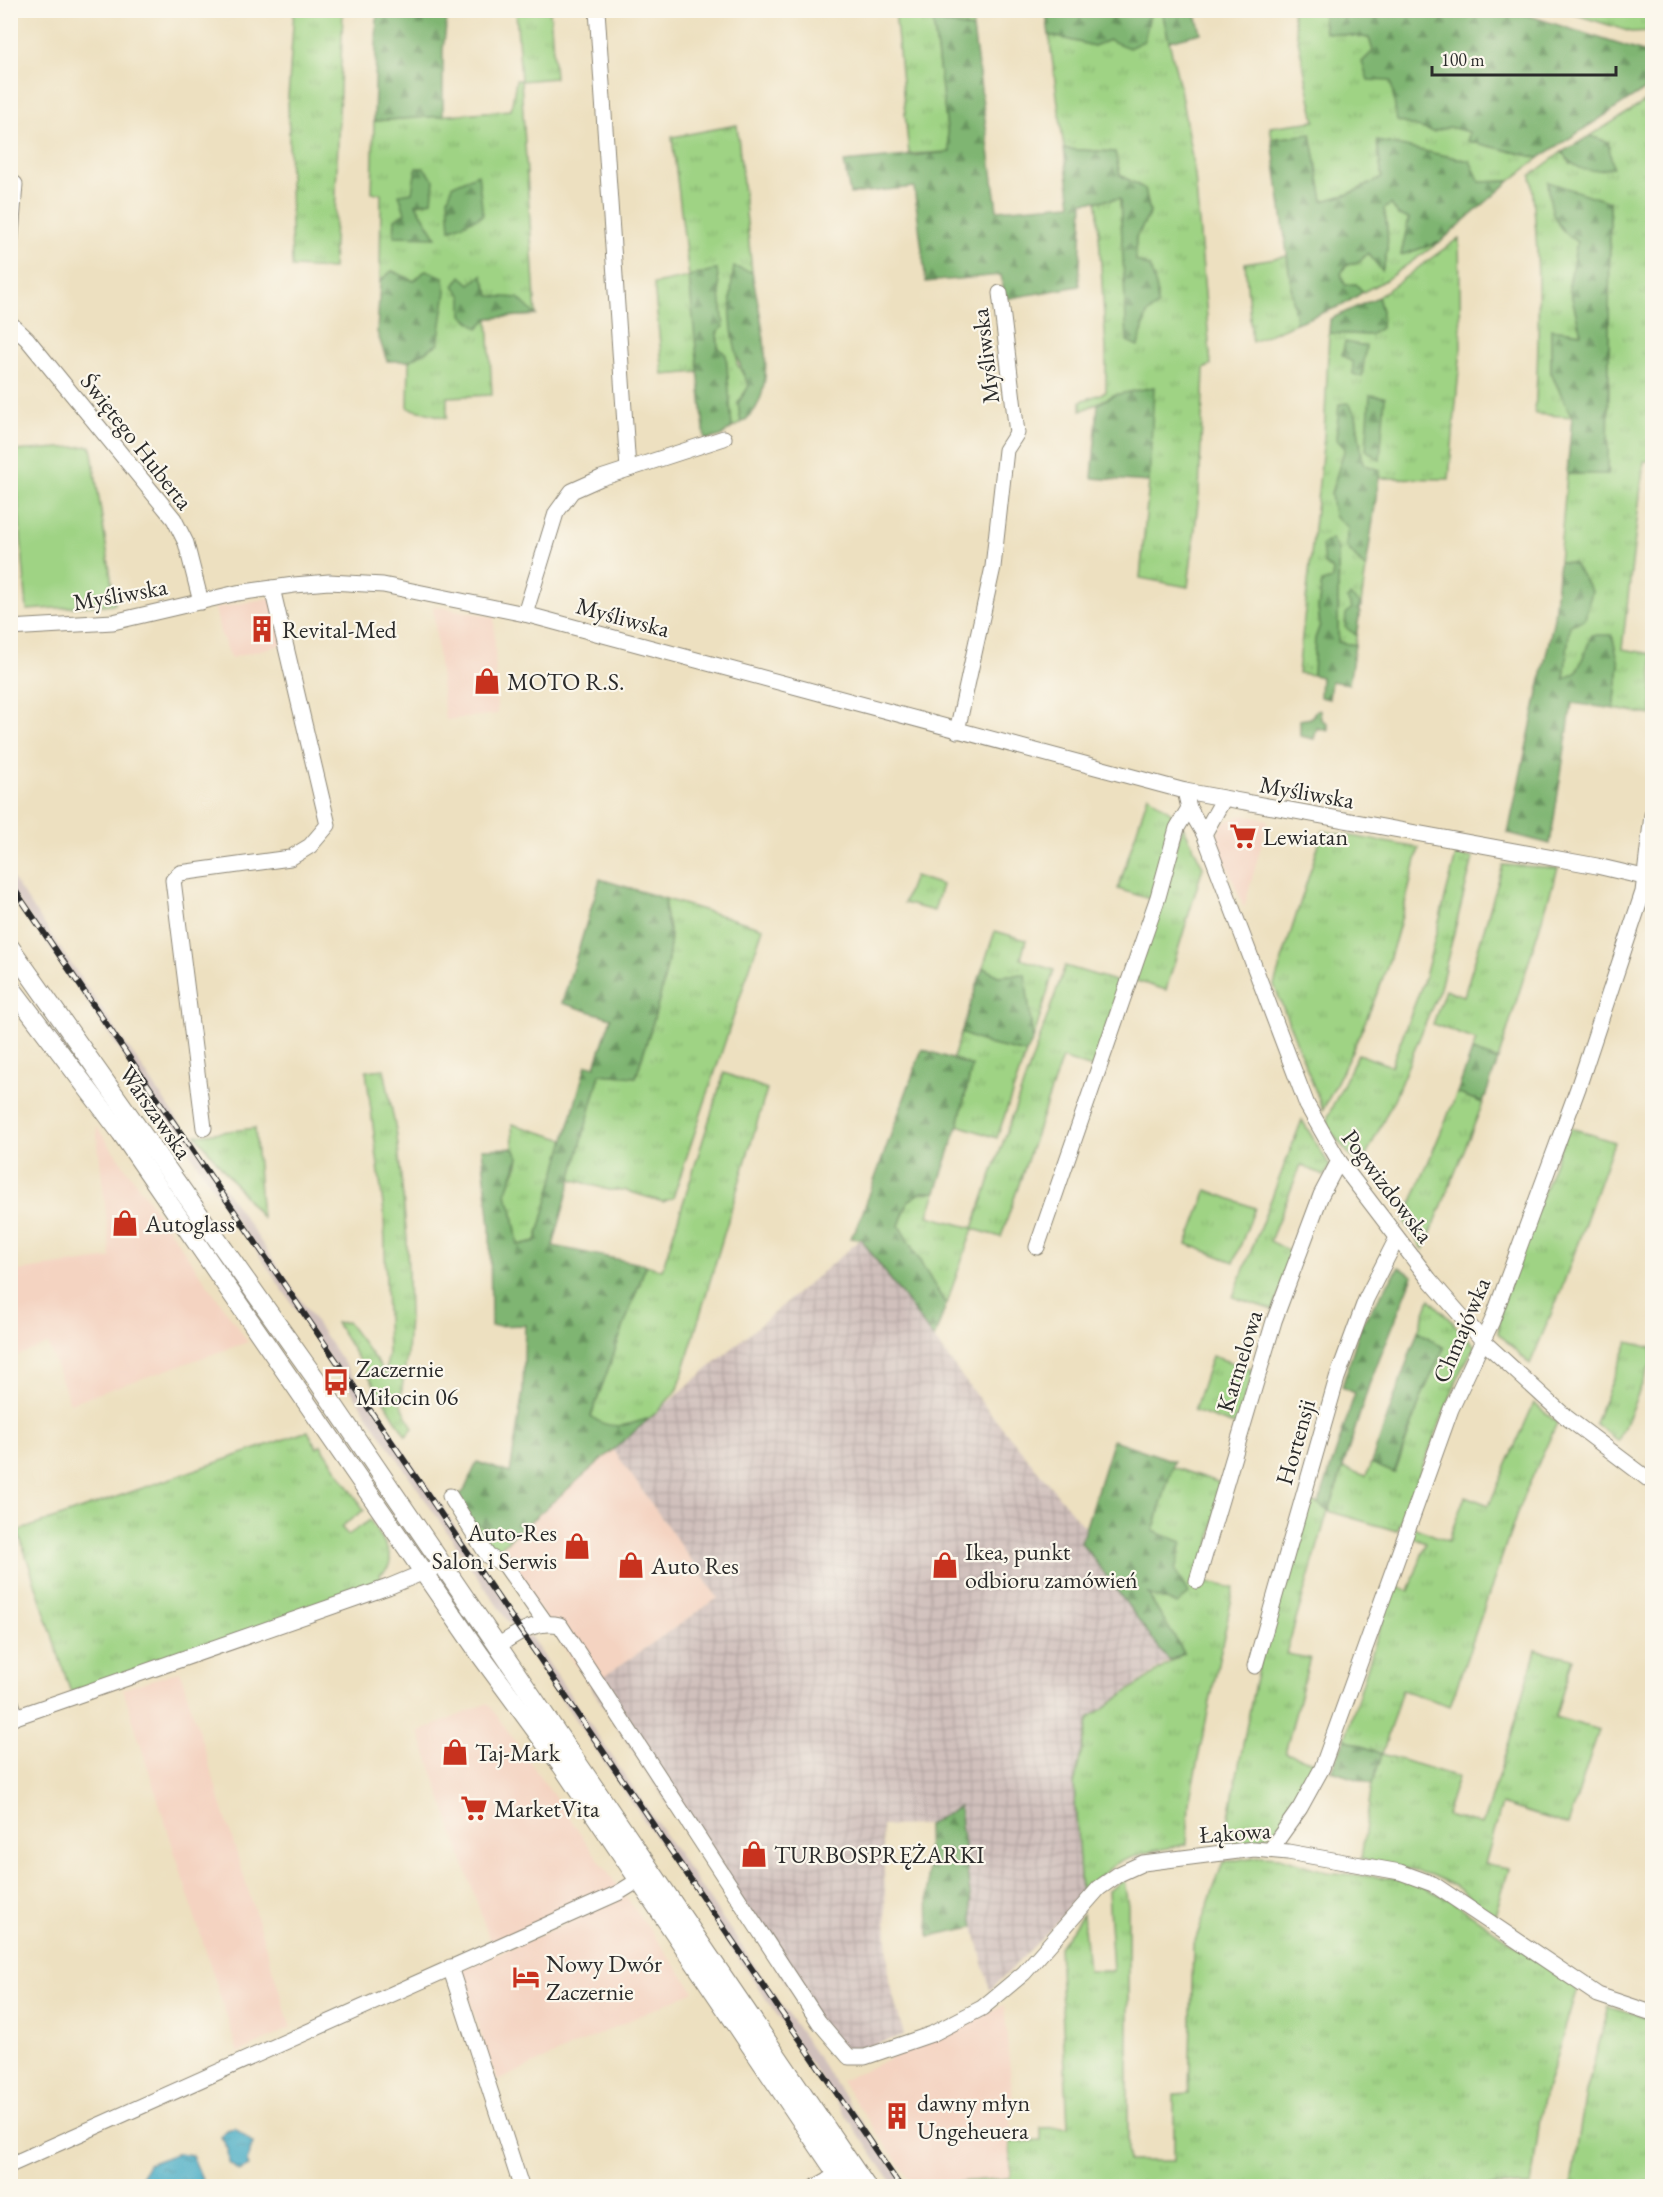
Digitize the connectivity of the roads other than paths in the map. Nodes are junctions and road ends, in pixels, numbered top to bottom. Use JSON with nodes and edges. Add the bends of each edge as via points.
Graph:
{"nodes":[{"id":1,"x":597,"y":10,"type":"edge"},
{"id":2,"x":15,"y":184,"type":"dead end"},
{"id":3,"x":10,"y":248,"type":"edge"},
{"id":4,"x":1000,"y":293,"type":"dead end"},
{"id":5,"x":10,"y":323,"type":"edge"},
{"id":6,"x":724,"y":438,"type":"dead end"},
{"id":7,"x":628,"y":469,"type":"junction"},
{"id":8,"x":272,"y":588,"type":"junction"},
{"id":9,"x":201,"y":602,"type":"junction"},
{"id":10,"x":525,"y":614,"type":"junction"},
{"id":11,"x":10,"y":628,"type":"edge"},
{"id":12,"x":957,"y":731,"type":"junction"},
{"id":13,"x":1185,"y":791,"type":"junction"},
{"id":14,"x":1223,"y":800,"type":"junction"},
{"id":15,"x":1189,"y":808,"type":"junction"},
{"id":16,"x":1653,"y":815,"type":"edge"},
{"id":17,"x":1204,"y":834,"type":"junction"},
{"id":18,"x":1648,"y":878,"type":"edge"},
{"id":19,"x":10,"y":947,"type":"edge"},
{"id":20,"x":10,"y":986,"type":"edge"},
{"id":21,"x":204,"y":1128,"type":"dead end"},
{"id":22,"x":1339,"y":1161,"type":"junction"},
{"id":23,"x":1397,"y":1238,"type":"junction"},
{"id":24,"x":1037,"y":1247,"type":"dead end"},
{"id":25,"x":1484,"y":1342,"type":"junction"},
{"id":26,"x":1653,"y":1482,"type":"edge"},
{"id":27,"x":450,"y":1496,"type":"dead end"},
{"id":28,"x":442,"y":1564,"type":"junction"},
{"id":29,"x":423,"y":1572,"type":"junction"},
{"id":30,"x":1197,"y":1581,"type":"dead end"},
{"id":31,"x":545,"y":1622,"type":"junction"},
{"id":32,"x":499,"y":1645,"type":"junction"},
{"id":33,"x":1255,"y":1666,"type":"dead end"},
{"id":34,"x":10,"y":1700,"type":"edge"},
{"id":35,"x":13,"y":1718,"type":"edge"},
{"id":36,"x":1271,"y":1849,"type":"junction"},
{"id":37,"x":645,"y":1876,"type":"junction"},
{"id":38,"x":450,"y":1967,"type":"junction"},
{"id":39,"x":1653,"y":2013,"type":"edge"},
{"id":40,"x":10,"y":2165,"type":"edge"},
{"id":41,"x":841,"y":2181,"type":"edge"},
{"id":42,"x":520,"y":2187,"type":"edge"},
{"id":43,"x":817,"y":2187,"type":"edge"},
{"id":44,"x":866,"y":2187,"type":"edge"}],
"edges":[{"from":1,"to":7,"type":"street"},
{"from":2,"to":3,"type":"street"},
{"from":4,"to":12,"type":"street","name":"Myśliwska","via":[[1017,433],[1006,450],[993,567]]},
{"from":5,"to":9,"type":"street","name":"Świętego Huberta","via":[[174,519],[186,543]]},
{"from":6,"to":7,"type":"street"},
{"from":7,"to":10,"type":"street","via":[[572,491],[556,513]]},
{"from":8,"to":9,"type":"street","name":"Myśliwska"},
{"from":8,"to":10,"type":"street","name":"Myśliwska","via":[[329,582],[383,585]]},
{"from":8,"to":21,"type":"street","via":[[328,825],[310,846],[290,858],[180,873],[173,880]]},
{"from":9,"to":11,"type":"street","name":"Myśliwska","via":[[112,622]]},
{"from":10,"to":12,"type":"street","name":"Myśliwska"},
{"from":12,"to":13,"type":"street","name":"Myśliwska"},
{"from":13,"to":14,"type":"street","name":"Myśliwska"},
{"from":13,"to":15,"type":"street","name":"Pogwizdowska"},
{"from":14,"to":17,"type":"street"},
{"from":14,"to":18,"type":"street","name":"Myśliwska"},
{"from":15,"to":17,"type":"street","name":"Pogwizdowska"},
{"from":15,"to":24,"type":"street","via":[[1177,828],[1158,897]]},
{"from":16,"to":18,"type":"street","name":"Chmajówka"},
{"from":17,"to":22,"type":"street","name":"Pogwizdowska","via":[[1303,1096]]},
{"from":18,"to":25,"type":"street","name":"Chmajówka","via":[[1578,1088]]},
{"from":19,"to":28,"type":"main road","name":"Warszawska"},
{"from":20,"to":29,"type":"main road","name":"Warszawska","via":[[121,1133]]},
{"from":22,"to":23,"type":"street","name":"Pogwizdowska"},
{"from":22,"to":30,"type":"street","name":"Karmelowa","via":[[1321,1195],[1274,1321]]},
{"from":23,"to":25,"type":"street","name":"Pogwizdowska"},
{"from":23,"to":33,"type":"street","name":"Hortensji","via":[[1366,1299],[1337,1378]]},
{"from":25,"to":26,"type":"street","name":"Pogwizdowska","via":[[1566,1417]]},
{"from":25,"to":36,"type":"street","name":"Chmajówka","via":[[1451,1409],[1322,1768]]},
{"from":27,"to":31,"type":"street","via":[[488,1556],[505,1565]]},
{"from":28,"to":29,"type":"street"},
{"from":28,"to":32,"type":"main road","name":"Warszawska"},
{"from":29,"to":35,"type":"street"},
{"from":29,"to":37,"type":"main road","name":"Warszawska"},
{"from":31,"to":32,"type":"street"},
{"from":31,"to":36,"type":"street","name":"Łąkowa","via":[[560,1625],[819,2022],[849,2057],[865,2057],[922,2037],[982,2008],[1024,1973],[1099,1888],[1119,1874],[1143,1863]]},
{"from":32,"to":37,"type":"main road","name":"Warszawska"},
{"from":34,"to":35,"type":"street"},
{"from":36,"to":39,"type":"street","name":"Łąkowa","via":[[1400,1872],[1433,1884],[1598,1995]]},
{"from":37,"to":38,"type":"street","via":[[618,1893]]},
{"from":37,"to":41,"type":"main road"},
{"from":37,"to":44,"type":"main road"},
{"from":38,"to":40,"type":"street"},
{"from":38,"to":42,"type":"street"},
{"from":41,"to":43,"type":"street"}]}
